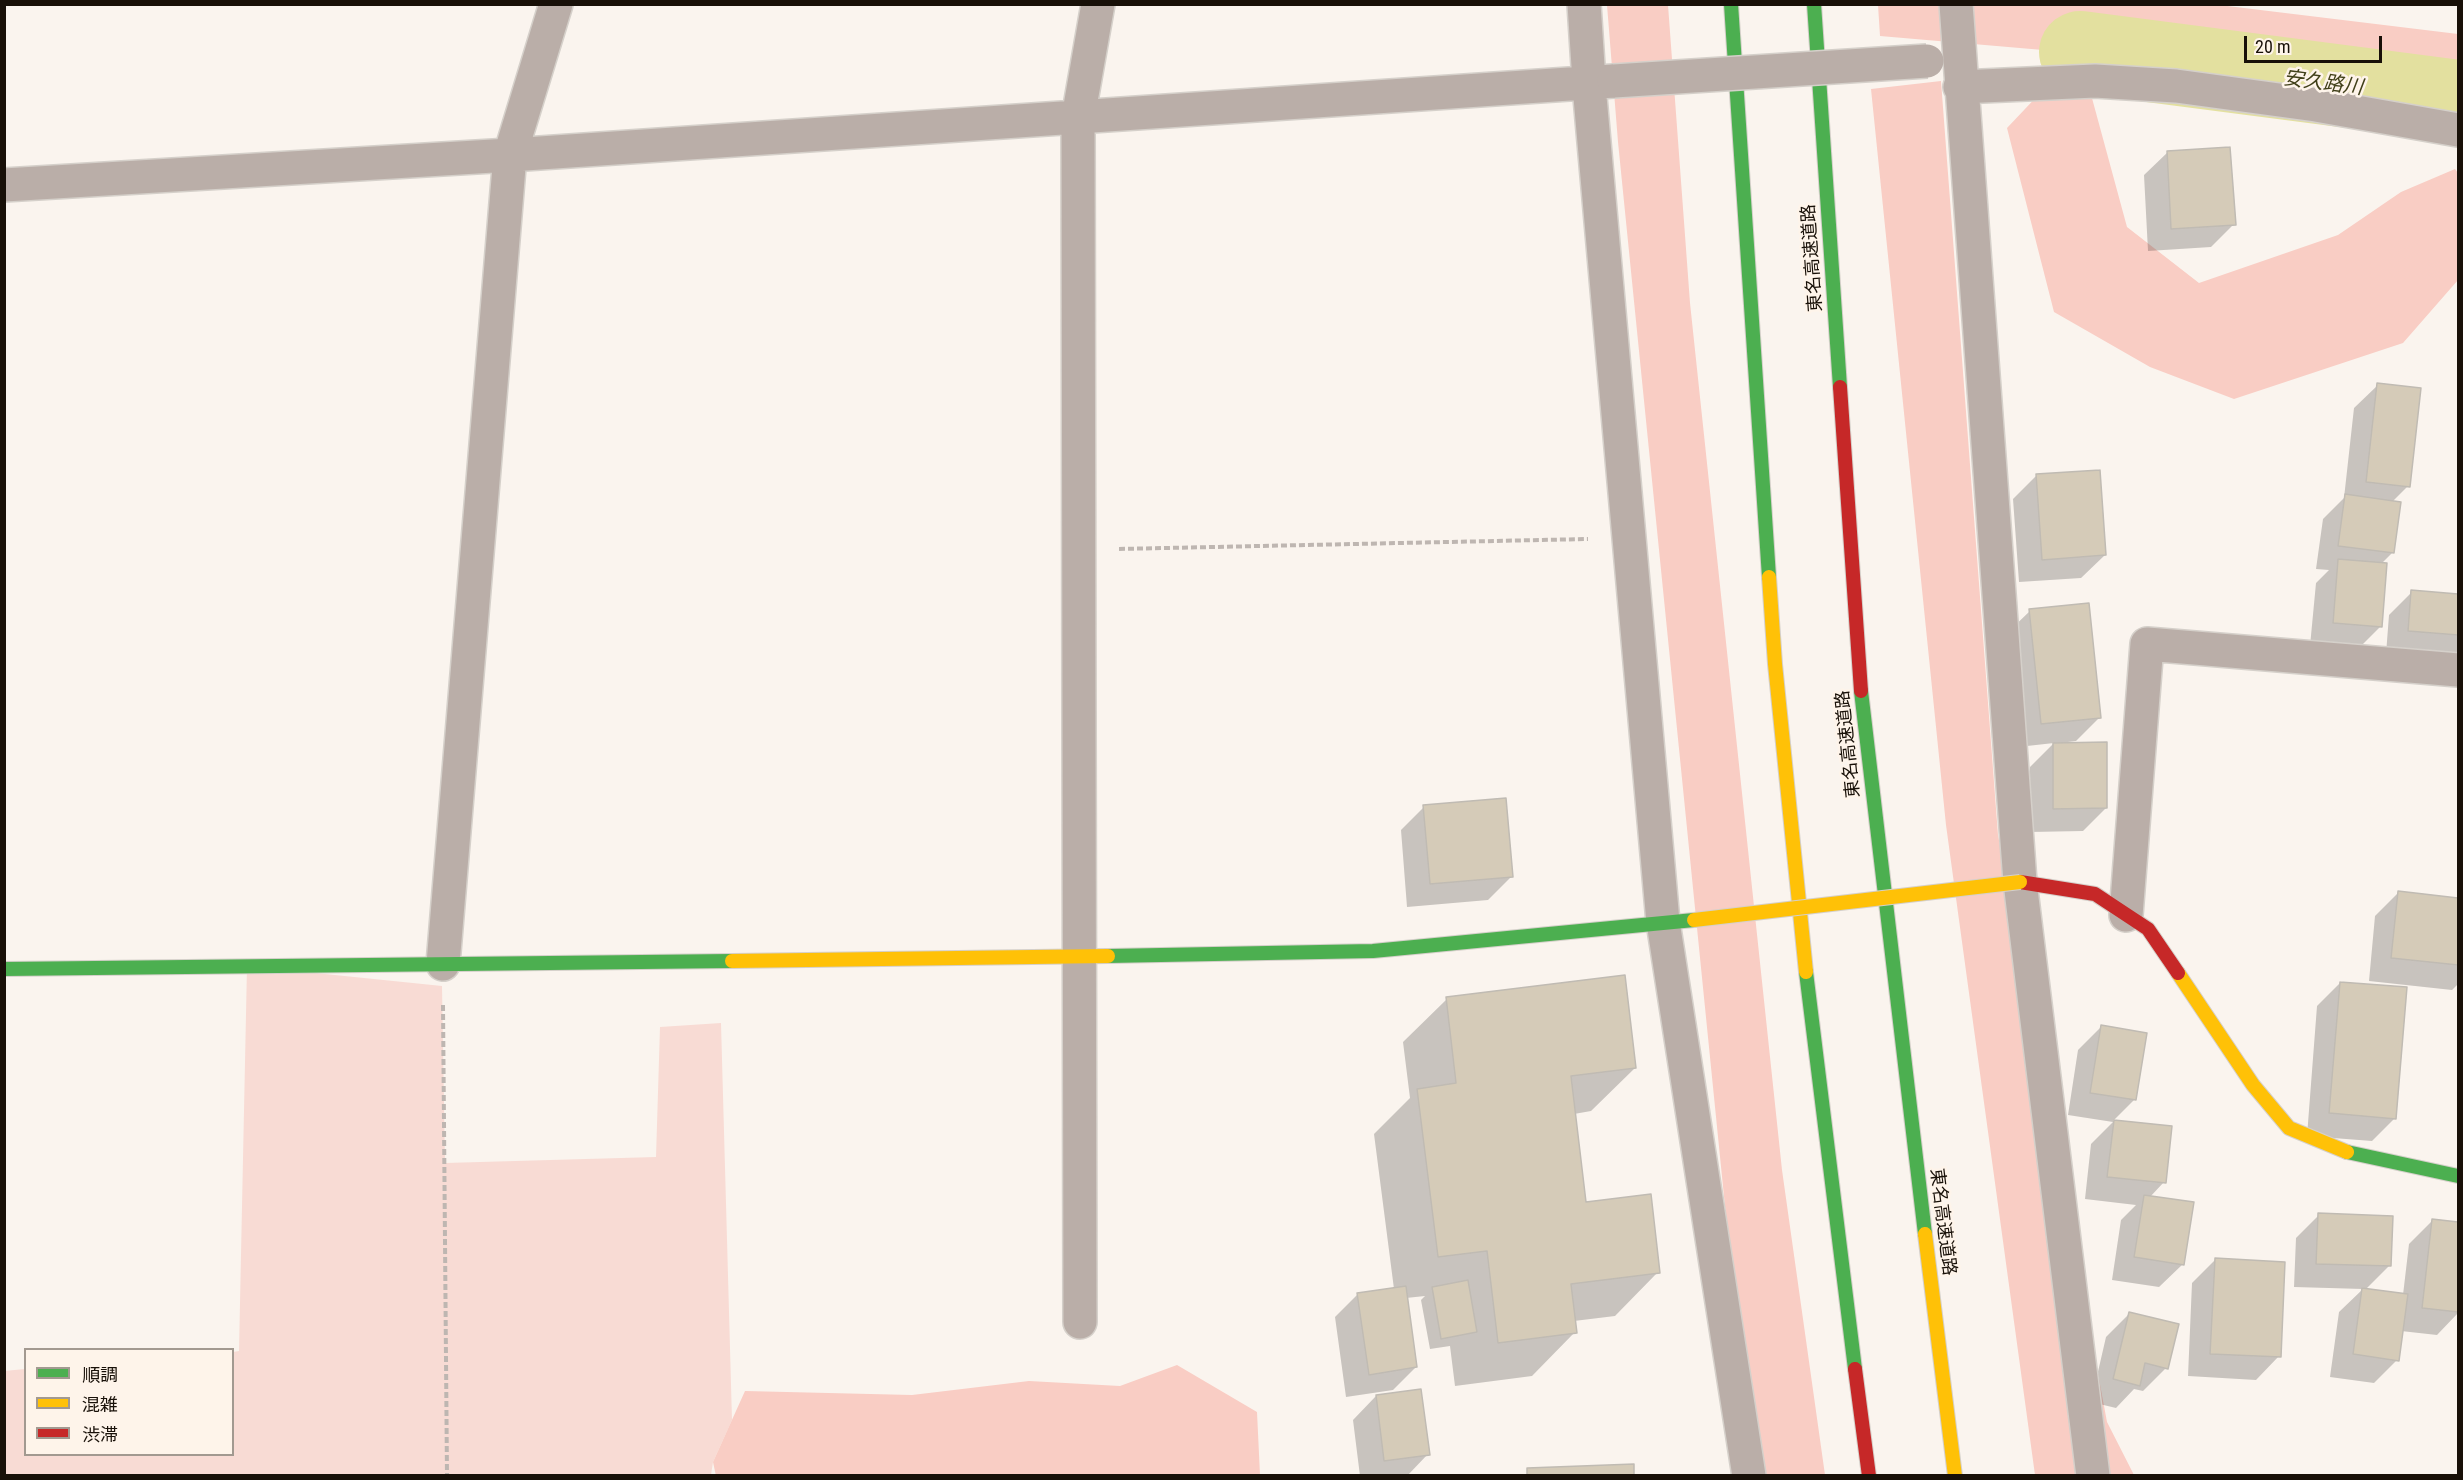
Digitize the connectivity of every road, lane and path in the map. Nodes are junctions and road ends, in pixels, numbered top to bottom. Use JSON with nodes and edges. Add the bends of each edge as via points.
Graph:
{"nodes":[{"id":1,"x":556,"y":4,"type":"edge"},
{"id":2,"x":1098,"y":4,"type":"edge"},
{"id":3,"x":1584,"y":4,"type":"edge"},
{"id":4,"x":1731,"y":4,"type":"edge"},
{"id":5,"x":1814,"y":4,"type":"edge"},
{"id":6,"x":1956,"y":4,"type":"edge"},
{"id":7,"x":1948,"y":69,"type":"junction"},
{"id":8,"x":1601,"y":82,"type":"junction"},
{"id":9,"x":1077,"y":118,"type":"junction"},
{"id":10,"x":2458,"y":130,"type":"edge"},
{"id":11,"x":510,"y":155,"type":"junction"},
{"id":12,"x":4,"y":185,"type":"edge"},
{"id":13,"x":1629,"y":538,"type":"junction"},
{"id":14,"x":1079,"y":550,"type":"junction"},
{"id":15,"x":2458,"y":670,"type":"edge"},
{"id":16,"x":2020,"y":882,"type":"junction"},
{"id":17,"x":2126,"y":915,"type":"junction"},
{"id":18,"x":1678,"y":921,"type":"junction"},
{"id":19,"x":1080,"y":957,"type":"junction"},
{"id":20,"x":443,"y":964,"type":"junction"},
{"id":21,"x":4,"y":969,"type":"edge"},
{"id":22,"x":2458,"y":1176,"type":"edge"},
{"id":23,"x":1080,"y":1322,"type":"dead end"},
{"id":24,"x":447,"y":1476,"type":"edge"},
{"id":25,"x":1749,"y":1476,"type":"edge"},
{"id":26,"x":1869,"y":1476,"type":"edge"},
{"id":27,"x":1955,"y":1476,"type":"edge"},
{"id":28,"x":2093,"y":1476,"type":"edge"}],
"edges":[{"from":1,"to":11,"type":"street"},
{"from":2,"to":9,"type":"street"},
{"from":3,"to":8,"type":"street"},
{"from":4,"to":26,"type":"main road","via":[[1775,664],[1811,1021]]},
{"from":5,"to":27,"type":"main road","name":"東名高速道路","via":[[1858,661]]},
{"from":6,"to":7,"type":"street"},
{"from":7,"to":8,"type":"street","bridge":true},
{"from":7,"to":10,"type":"street","via":[[2176,86]]},
{"from":7,"to":16,"type":"street"},
{"from":8,"to":9,"type":"street"},
{"from":8,"to":13,"type":"street"},
{"from":9,"to":11,"type":"street"},
{"from":9,"to":14,"type":"street"},
{"from":11,"to":12,"type":"street"},
{"from":11,"to":20,"type":"street"},
{"from":13,"to":14,"type":"path"},
{"from":13,"to":18,"type":"street"},
{"from":14,"to":19,"type":"street"},
{"from":15,"to":17,"type":"street","via":[[2147,644]]},
{"from":16,"to":17,"type":"main road","via":[[2095,894]]},
{"from":16,"to":18,"type":"main road","bridge":true},
{"from":16,"to":28,"type":"street"},
{"from":17,"to":22,"type":"main road","via":[[2148,929],[2253,1085],[2289,1128],[2347,1152]]},
{"from":18,"to":19,"type":"main road","via":[[1373,951]]},
{"from":18,"to":25,"type":"street"},
{"from":19,"to":20,"type":"main road"},
{"from":19,"to":23,"type":"street"},
{"from":20,"to":21,"type":"main road"},
{"from":20,"to":24,"type":"path"}]}
